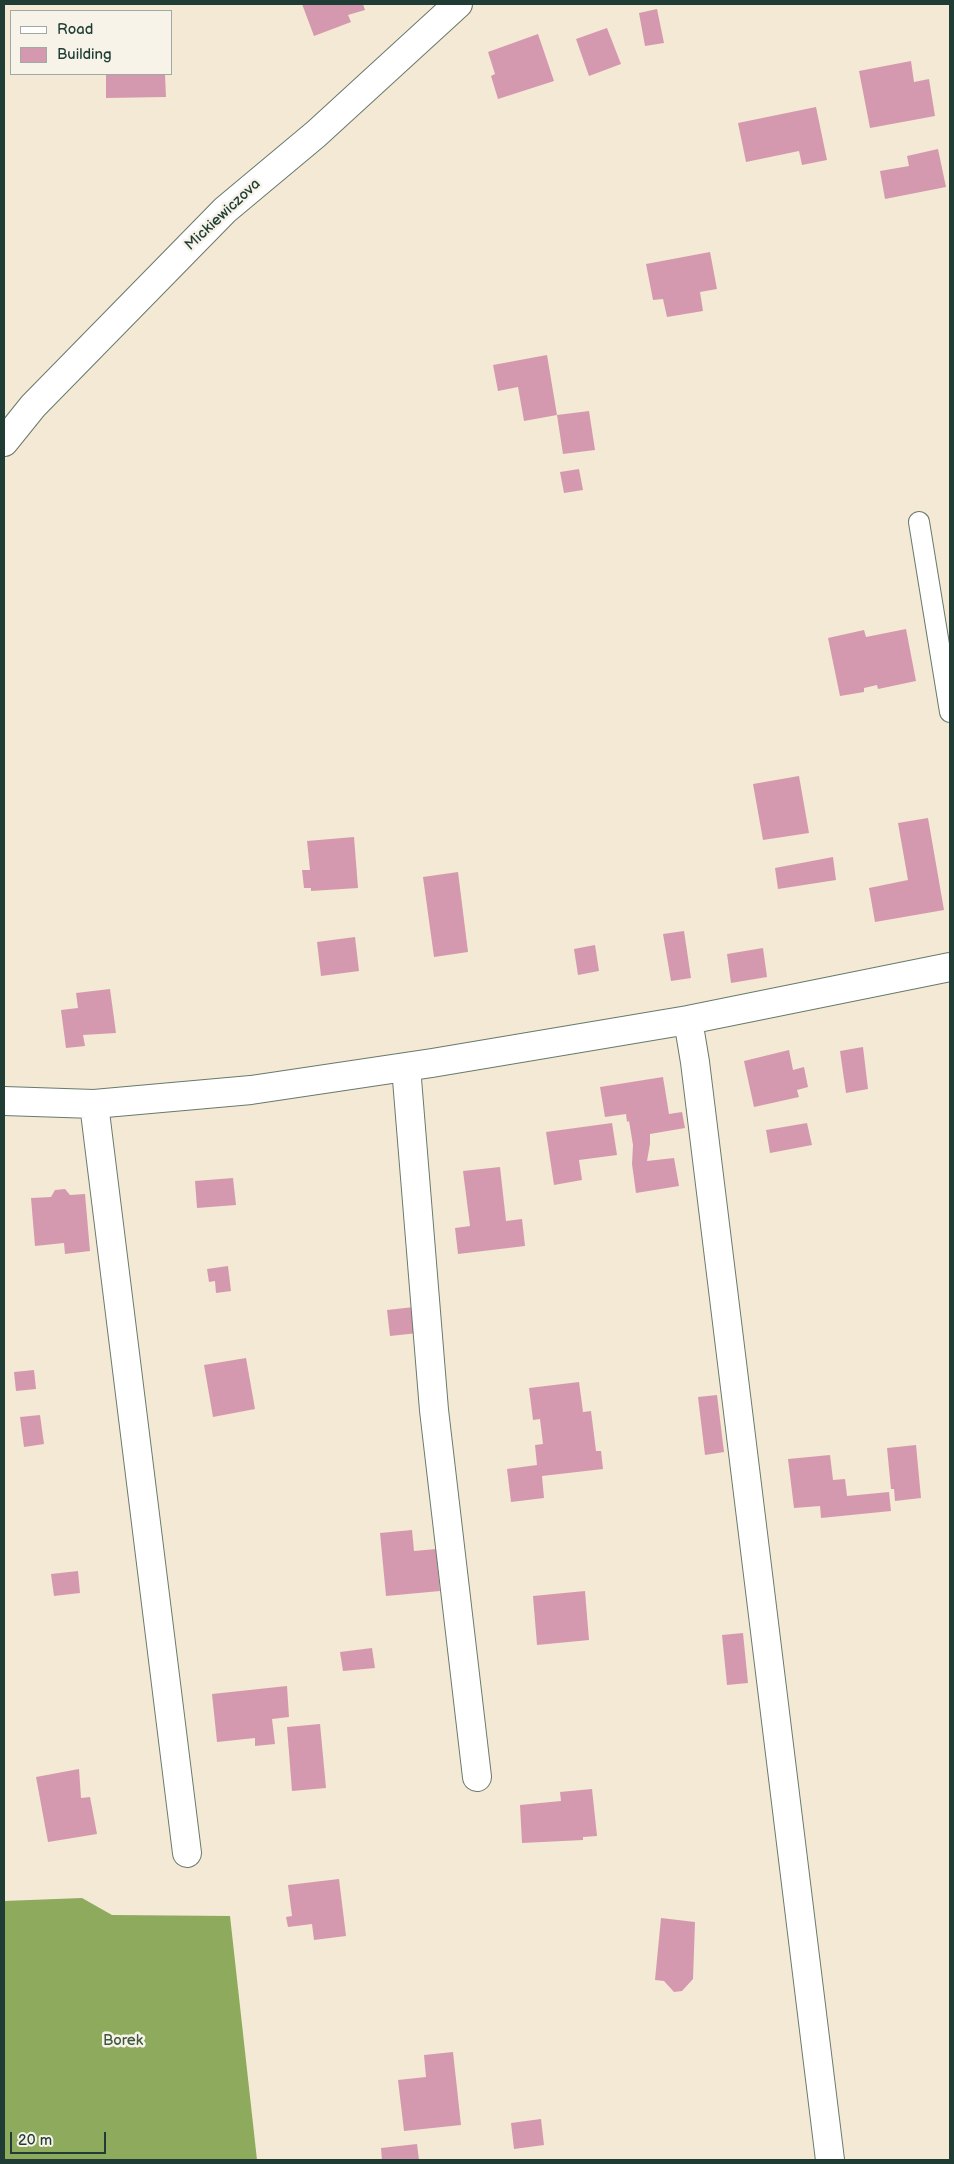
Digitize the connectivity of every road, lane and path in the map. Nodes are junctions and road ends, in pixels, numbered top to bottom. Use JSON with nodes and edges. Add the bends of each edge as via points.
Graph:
{"nodes":[{"id":1,"x":458,"y":4,"type":"edge"},
{"id":2,"x":4,"y":442,"type":"edge"},
{"id":3,"x":919,"y":522,"type":"dead end"},
{"id":4,"x":950,"y":712,"type":"edge"},
{"id":5,"x":950,"y":967,"type":"edge"},
{"id":6,"x":688,"y":1020,"type":"junction"},
{"id":7,"x":406,"y":1067,"type":"junction"},
{"id":8,"x":4,"y":1101,"type":"edge"},
{"id":9,"x":94,"y":1104,"type":"junction"},
{"id":10,"x":477,"y":1777,"type":"dead end"},
{"id":11,"x":187,"y":1854,"type":"dead end"},
{"id":12,"x":830,"y":2160,"type":"edge"}],
"edges":[{"from":1,"to":2,"type":"street","name":"Mickiewiczova","via":[[316,134],[225,210],[33,406]]},
{"from":3,"to":4,"type":"lane"},
{"from":5,"to":6,"type":"street"},
{"from":6,"to":7,"type":"street"},
{"from":6,"to":12,"type":"street","via":[[697,1071]]},
{"from":7,"to":9,"type":"street","via":[[251,1090]]},
{"from":7,"to":10,"type":"street","via":[[434,1410]]},
{"from":8,"to":9,"type":"street"},
{"from":9,"to":11,"type":"street"}]}
